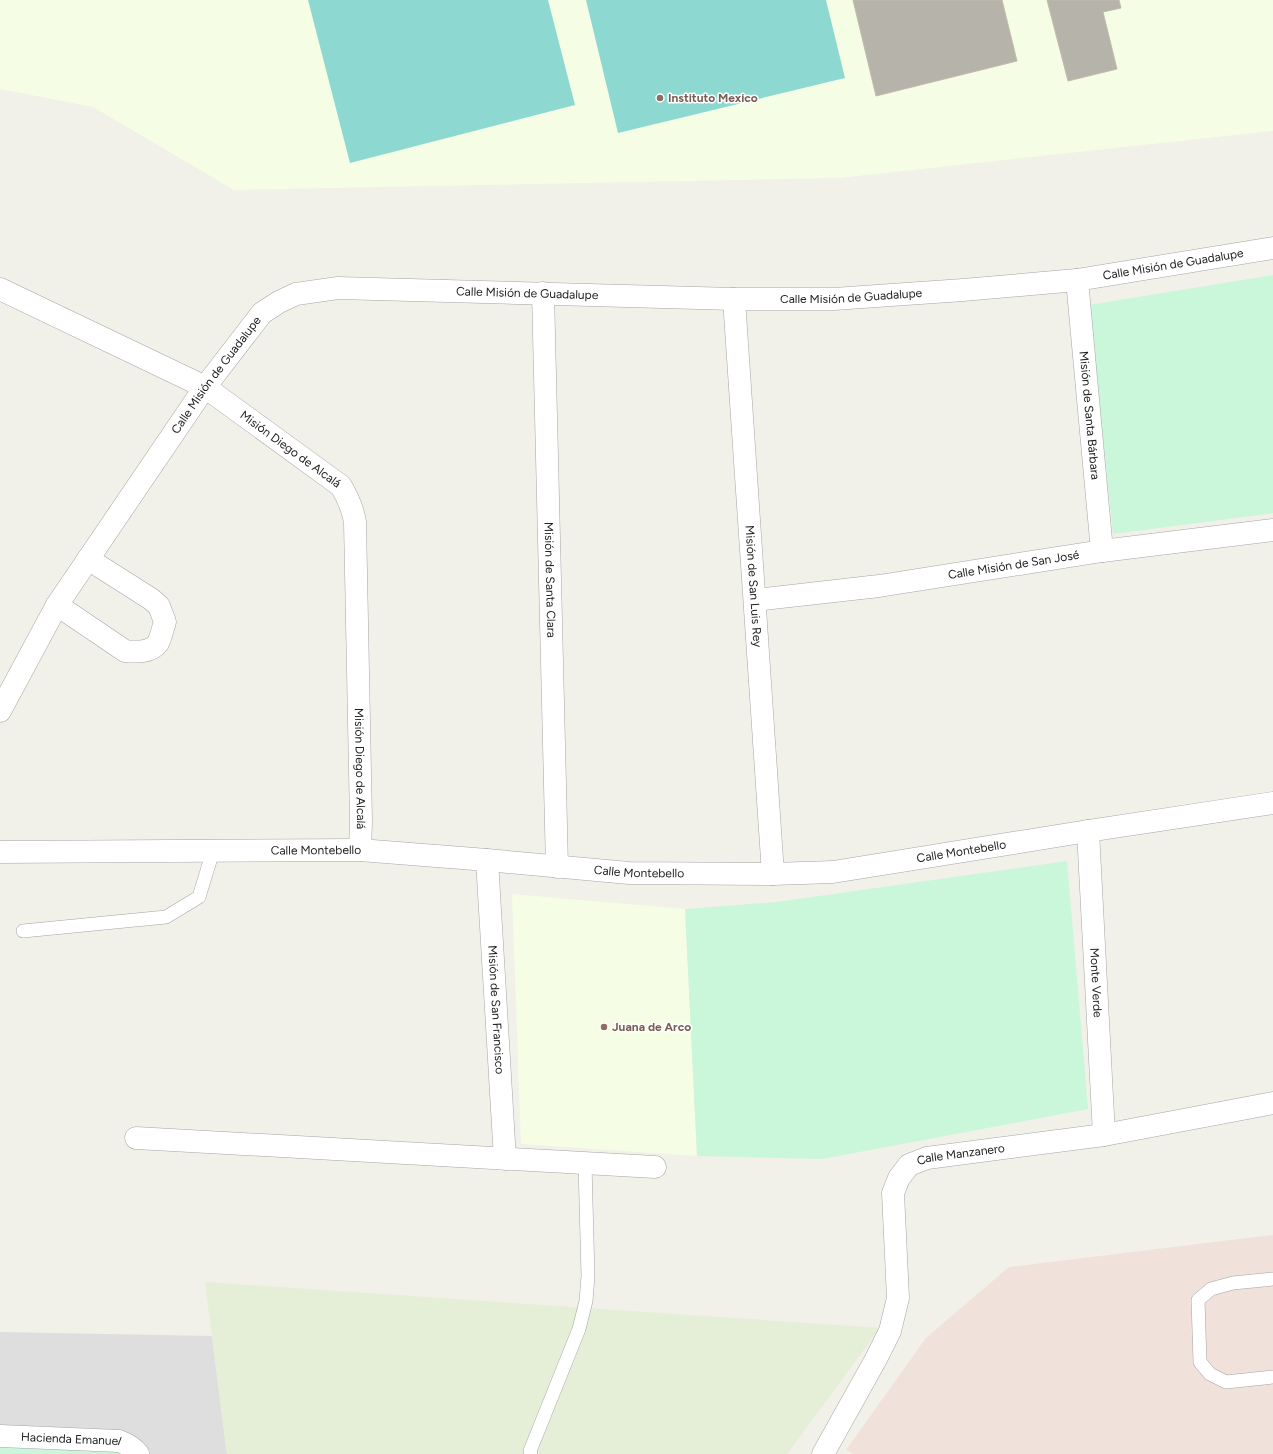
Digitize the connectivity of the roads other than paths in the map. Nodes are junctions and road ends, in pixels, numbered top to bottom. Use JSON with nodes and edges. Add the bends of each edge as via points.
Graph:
{"nodes":[{"id":1,"x":1273,"y":248,"type":"edge"},
{"id":2,"x":1076,"y":280,"type":"junction"},
{"id":3,"x":0,"y":289,"type":"edge"},
{"id":4,"x":543,"y":293,"type":"junction"},
{"id":5,"x":734,"y":299,"type":"junction"},
{"id":6,"x":205,"y":387,"type":"junction"},
{"id":7,"x":1273,"y":530,"type":"edge"},
{"id":8,"x":1102,"y":551,"type":"junction"},
{"id":9,"x":88,"y":559,"type":"junction"},
{"id":10,"x":755,"y":600,"type":"junction"},
{"id":11,"x":56,"y":605,"type":"junction"},
{"id":12,"x":0,"y":711,"type":"edge"},
{"id":13,"x":1273,"y":803,"type":"edge"},
{"id":14,"x":1088,"y":831,"type":"junction"},
{"id":15,"x":360,"y":850,"type":"junction"},
{"id":16,"x":213,"y":851,"type":"junction"},
{"id":17,"x":0,"y":852,"type":"edge"},
{"id":18,"x":487,"y":860,"type":"junction"},
{"id":19,"x":557,"y":867,"type":"junction"},
{"id":20,"x":773,"y":874,"type":"junction"},
{"id":21,"x":23,"y":931,"type":"dead end"},
{"id":22,"x":1273,"y":1103,"type":"edge"},
{"id":23,"x":1104,"y":1135,"type":"junction"},
{"id":24,"x":136,"y":1138,"type":"dead end"},
{"id":25,"x":505,"y":1159,"type":"junction"},
{"id":26,"x":585,"y":1164,"type":"junction"},
{"id":27,"x":655,"y":1167,"type":"dead end"},
{"id":28,"x":1273,"y":1279,"type":"edge"},
{"id":29,"x":1273,"y":1377,"type":"edge"},
{"id":30,"x":0,"y":1436,"type":"edge"},
{"id":31,"x":138,"y":1454,"type":"edge"},
{"id":32,"x":531,"y":1454,"type":"edge"},
{"id":33,"x":823,"y":1454,"type":"edge"}],
"edges":[{"from":1,"to":2,"type":"street","name":"Calle Misión de Guadalupe"},
{"from":2,"to":5,"type":"street","name":"Calle Misión de Guadalupe","via":[[834,299]]},
{"from":2,"to":8,"type":"street","name":"Misión de Santa Bárbara"},
{"from":3,"to":6,"type":"street","name":"Misión Diego de Alcalá"},
{"from":4,"to":5,"type":"street","name":"Calle Misión de Guadalupe"},
{"from":4,"to":6,"type":"street","name":"Calle Misión de Guadalupe","via":[[338,288],[296,294],[262,313]]},
{"from":4,"to":19,"type":"street","name":"Misión de Santa Clara"},
{"from":5,"to":10,"type":"street","name":"Misión de San Luis Rey"},
{"from":6,"to":9,"type":"street","name":"Calle Misión de Guadalupe"},
{"from":6,"to":15,"type":"street","name":"Misión Diego de Alcalá","via":[[340,486],[353,510],[356,530]]},
{"from":7,"to":8,"type":"street","name":"Calle Misión de San José"},
{"from":8,"to":10,"type":"street","name":"Calle Misión de San José","via":[[879,586]]},
{"from":9,"to":11,"type":"street","name":"Calle Misión de Guadalupe"},
{"from":9,"to":11,"type":"street","via":[[159,606],[165,622],[157,644],[137,652],[125,651]]},
{"from":10,"to":20,"type":"street","name":"Misión de San Luis Rey"},
{"from":11,"to":12,"type":"street","name":"Calle Misión de Guadalupe"},
{"from":13,"to":14,"type":"street","name":"Calle Montebello"},
{"from":14,"to":20,"type":"street","name":"Calle Montebello","via":[[833,872]]},
{"from":14,"to":23,"type":"street","name":"Monte Verde"},
{"from":15,"to":16,"type":"street","name":"Calle Montebello"},
{"from":15,"to":18,"type":"street","name":"Calle Montebello"},
{"from":16,"to":17,"type":"street","name":"Calle Montebello"},
{"from":16,"to":21,"type":"lane","via":[[199,897],[166,917]]},
{"from":18,"to":19,"type":"street","name":"Calle Montebello"},
{"from":18,"to":25,"type":"street","name":"Misión de San Francisco"},
{"from":19,"to":20,"type":"street","name":"Calle Montebello","via":[[629,873]]},
{"from":22,"to":23,"type":"street","name":"Calle Manzanero"},
{"from":23,"to":33,"type":"street","name":"Calle Manzanero","via":[[927,1158],[909,1165],[899,1178],[893,1193],[898,1298],[890,1330]]},
{"from":24,"to":25,"type":"street"},
{"from":25,"to":26,"type":"street"},
{"from":26,"to":27,"type":"street"},
{"from":26,"to":32,"type":"lane","via":[[588,1276],[586,1301],[579,1329],[530,1451]]},
{"from":28,"to":29,"type":"lane","via":[[1218,1287],[1211,1289],[1198,1300],[1200,1362],[1210,1374],[1226,1382]]},
{"from":30,"to":31,"type":"street","name":"Hacienda Emanuel","via":[[119,1441],[127,1444]]}]}
